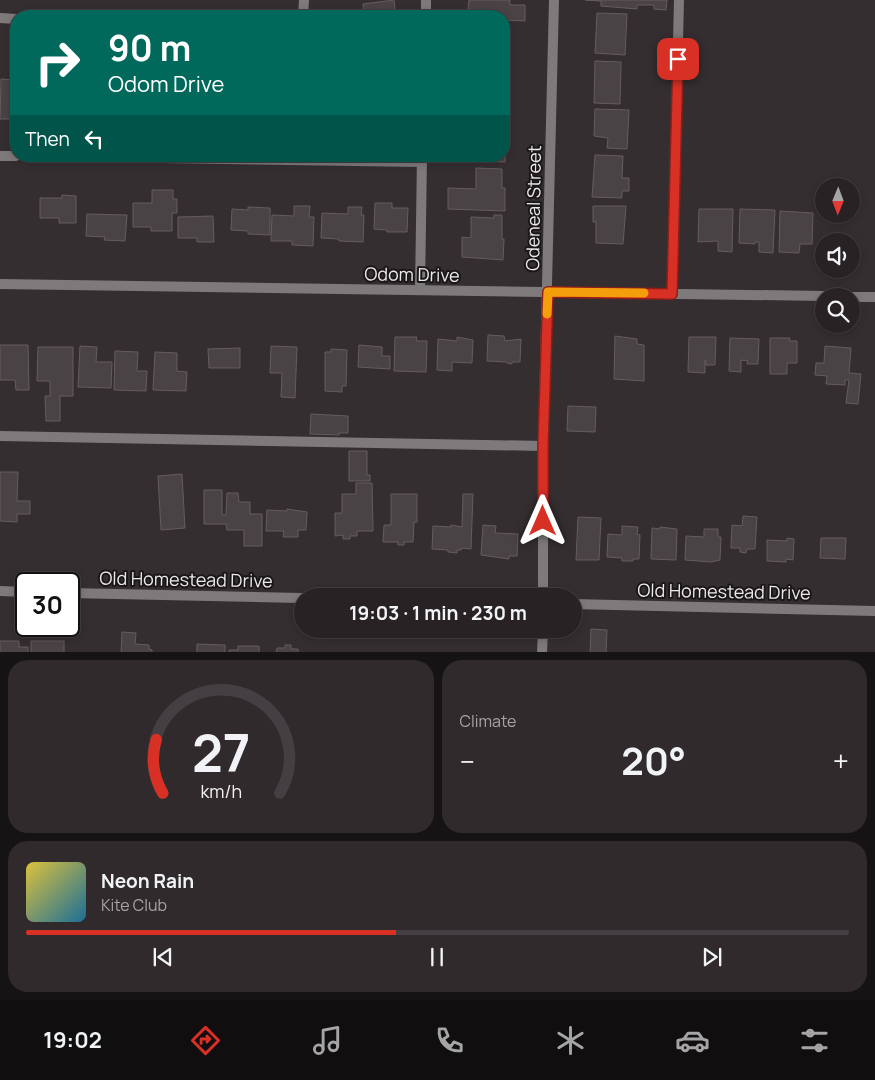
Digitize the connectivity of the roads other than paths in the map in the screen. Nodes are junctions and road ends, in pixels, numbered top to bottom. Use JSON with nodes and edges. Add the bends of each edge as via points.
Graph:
{"nodes":[{"id":1,"x":554,"y":0,"type":"edge"},
{"id":2,"x":679,"y":0,"type":"edge"},
{"id":3,"x":422,"y":162,"type":"edge"},
{"id":4,"x":0,"y":284,"type":"edge"},
{"id":5,"x":420,"y":290,"type":"junction"},
{"id":6,"x":548,"y":292,"type":"junction"},
{"id":7,"x":672,"y":294,"type":"junction"},
{"id":8,"x":815,"y":296,"type":"edge"},
{"id":9,"x":860,"y":297,"type":"edge"},
{"id":10,"x":875,"y":297,"type":"edge"},
{"id":11,"x":0,"y":436,"type":"edge"},
{"id":12,"x":543,"y":446,"type":"junction"},
{"id":13,"x":543,"y":588,"type":"edge"},
{"id":14,"x":0,"y":591,"type":"edge"},
{"id":15,"x":15,"y":592,"type":"edge"},
{"id":16,"x":80,"y":593,"type":"edge"},
{"id":17,"x":294,"y":598,"type":"edge"},
{"id":18,"x":582,"y":604,"type":"edge"},
{"id":19,"x":875,"y":611,"type":"edge"},
{"id":20,"x":543,"y":638,"type":"edge"},
{"id":21,"x":542,"y":652,"type":"edge"}],
"edges":[{"from":1,"to":6,"type":"street","name":"Odeneal Street"},
{"from":2,"to":7,"type":"street"},
{"from":3,"to":5,"type":"street"},
{"from":4,"to":5,"type":"street","name":"Odom Drive"},
{"from":5,"to":6,"type":"street","name":"Odom Drive"},
{"from":6,"to":7,"type":"street","name":"Odom Drive"},
{"from":6,"to":12,"type":"street","name":"Odeneal Street"},
{"from":7,"to":8,"type":"street","name":"Odom Drive"},
{"from":9,"to":10,"type":"street"},
{"from":11,"to":12,"type":"street"},
{"from":12,"to":13,"type":"street","name":"Odeneal Street"},
{"from":14,"to":15,"type":"street"},
{"from":16,"to":17,"type":"street","name":"Old Homestead Drive"},
{"from":18,"to":19,"type":"street","name":"Old Homestead Drive"},
{"from":20,"to":21,"type":"street"}]}
